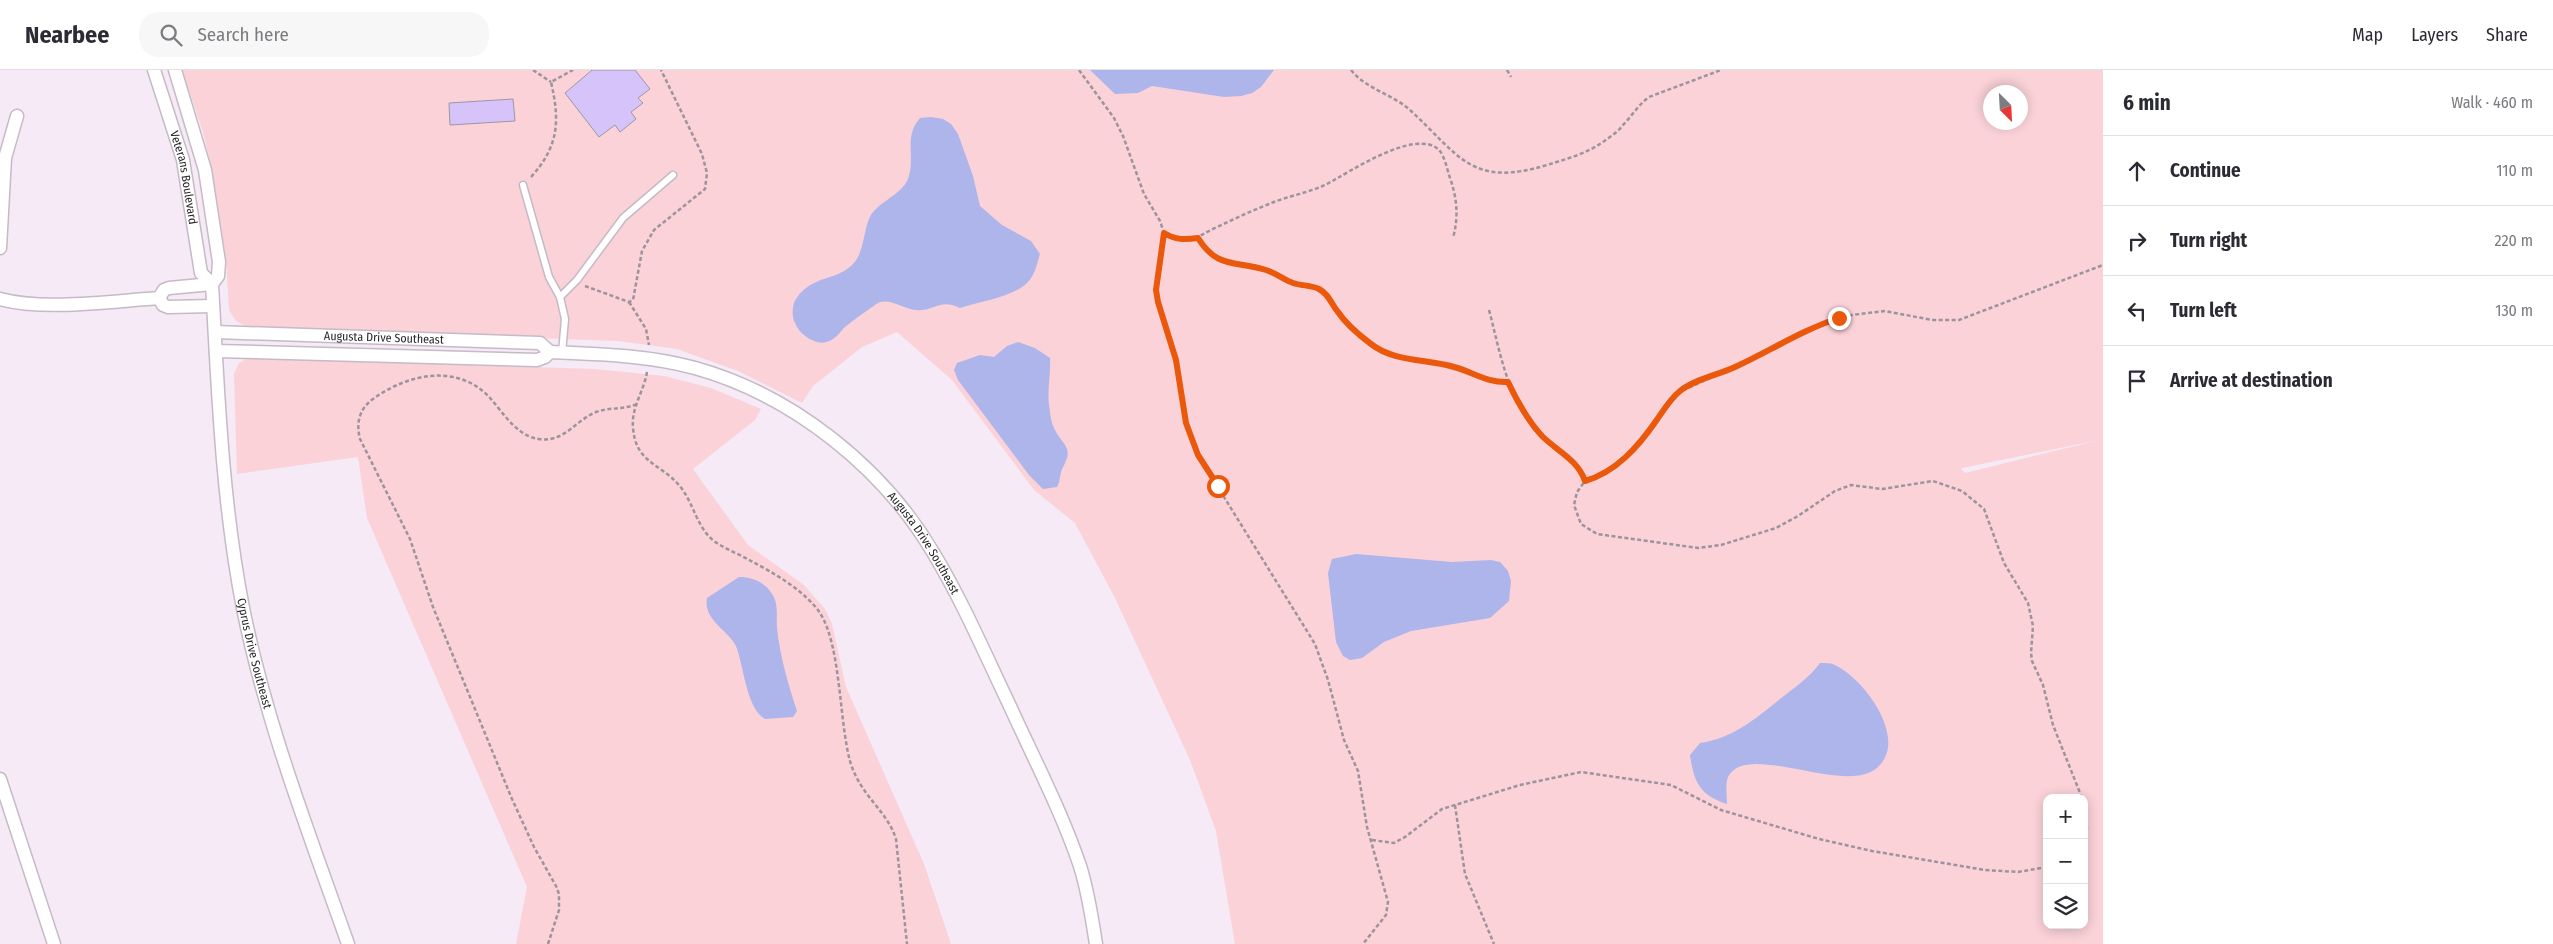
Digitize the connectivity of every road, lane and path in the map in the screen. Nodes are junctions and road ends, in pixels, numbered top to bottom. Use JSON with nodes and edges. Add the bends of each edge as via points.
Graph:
{"nodes":[{"id":1,"x":154,"y":70,"type":"edge"},
{"id":2,"x":175,"y":70,"type":"edge"},
{"id":3,"x":533,"y":70,"type":"edge"},
{"id":4,"x":573,"y":70,"type":"edge"},
{"id":5,"x":661,"y":70,"type":"edge"},
{"id":6,"x":1079,"y":70,"type":"edge"},
{"id":7,"x":1351,"y":70,"type":"edge"},
{"id":8,"x":1507,"y":70,"type":"edge"},
{"id":9,"x":1721,"y":70,"type":"edge"},
{"id":10,"x":1511,"y":77,"type":"dead end"},
{"id":11,"x":551,"y":82,"type":"junction"},
{"id":12,"x":17,"y":116,"type":"dead end"},
{"id":13,"x":1445,"y":146,"type":"junction"},
{"id":14,"x":1439,"y":150,"type":"junction"},
{"id":15,"x":673,"y":175,"type":"dead end"},
{"id":16,"x":524,"y":185,"type":"joint"},
{"id":17,"x":1164,"y":233,"type":"junction"},
{"id":18,"x":1198,"y":238,"type":"junction"},
{"id":19,"x":1453,"y":238,"type":"dead end"},
{"id":20,"x":0,"y":248,"type":"edge"},
{"id":21,"x":2103,"y":265,"type":"edge"},
{"id":22,"x":577,"y":280,"type":"junction"},
{"id":23,"x":212,"y":284,"type":"junction"},
{"id":24,"x":560,"y":297,"type":"junction"},
{"id":25,"x":160,"y":298,"type":"junction"},
{"id":26,"x":0,"y":300,"type":"edge"},
{"id":27,"x":629,"y":302,"type":"junction"},
{"id":28,"x":213,"y":306,"type":"junction"},
{"id":29,"x":1489,"y":310,"type":"dead end"},
{"id":30,"x":215,"y":332,"type":"junction"},
{"id":31,"x":216,"y":351,"type":"junction"},
{"id":32,"x":556,"y":352,"type":"junction"},
{"id":33,"x":648,"y":359,"type":"junction"},
{"id":34,"x":1508,"y":382,"type":"junction"},
{"id":35,"x":637,"y":404,"type":"junction"},
{"id":36,"x":1585,"y":481,"type":"junction"},
{"id":37,"x":0,"y":779,"type":"edge"},
{"id":38,"x":2080,"y":794,"type":"edge"},
{"id":39,"x":1455,"y":805,"type":"junction"},
{"id":40,"x":6,"y":814,"type":"edge"},
{"id":41,"x":1372,"y":840,"type":"junction"},
{"id":42,"x":2043,"y":868,"type":"edge"},
{"id":43,"x":54,"y":944,"type":"edge"},
{"id":44,"x":348,"y":944,"type":"edge"},
{"id":45,"x":548,"y":944,"type":"edge"},
{"id":46,"x":907,"y":944,"type":"edge"},
{"id":47,"x":1096,"y":944,"type":"edge"},
{"id":48,"x":1363,"y":944,"type":"edge"},
{"id":49,"x":1494,"y":944,"type":"edge"}],
"edges":[{"from":1,"to":23,"type":"street","name":"Veterans Boulevard","via":[[183,160],[201,273]]},
{"from":2,"to":23,"type":"street","name":"Veterans Boulevard","via":[[196,136],[212,204],[219,262],[218,276]]},
{"from":3,"to":11,"type":"path"},
{"from":4,"to":11,"type":"path"},
{"from":5,"to":27,"type":"path","via":[[702,154],[706,188],[654,230],[642,251],[633,300]]},
{"from":6,"to":17,"type":"path","via":[[1104,102],[1124,136],[1144,194]]},
{"from":7,"to":13,"type":"path","via":[[1369,85],[1399,100]]},
{"from":8,"to":10,"type":"path"},
{"from":9,"to":13,"type":"path","via":[[1649,97],[1622,127],[1601,144],[1540,167],[1506,173],[1486,171],[1466,163]]},
{"from":11,"to":16,"type":"path","via":[[557,108],[556,129],[542,165]]},
{"from":12,"to":20,"type":"street","via":[[6,158]]},
{"from":13,"to":14,"type":"path"},
{"from":14,"to":18,"type":"path","via":[[1414,145],[1388,152],[1359,164],[1326,184],[1268,204]]},
{"from":14,"to":19,"type":"path","via":[[1453,187],[1458,212]]},
{"from":15,"to":22,"type":"lane","via":[[623,218]]},
{"from":16,"to":24,"type":"lane","via":[[549,278]]},
{"from":17,"to":18,"type":"path","via":[[1184,240]]},
{"from":17,"to":41,"type":"path","via":[[1156,290],[1176,360],[1191,439],[1315,644],[1344,740],[1358,771]]},
{"from":18,"to":34,"type":"path","via":[[1218,259],[1229,264],[1266,270],[1292,283],[1319,289],[1356,331],[1387,354],[1456,367],[1488,381]]},
{"from":21,"to":36,"type":"path","via":[[1959,320],[1932,320],[1885,311],[1852,315],[1814,327],[1750,360],[1686,387],[1674,396],[1642,441],[1624,459]]},
{"from":22,"to":24,"type":"lane"},
{"from":22,"to":27,"type":"path","via":[[588,289]]},
{"from":23,"to":25,"type":"street","via":[[169,288]]},
{"from":23,"to":28,"type":"street","name":"Veterans Boulevard"},
{"from":24,"to":32,"type":"lane","via":[[565,319]]},
{"from":25,"to":26,"type":"street","via":[[38,305]]},
{"from":25,"to":28,"type":"street","via":[[168,308]]},
{"from":27,"to":33,"type":"path","via":[[646,329]]},
{"from":28,"to":30,"type":"street","name":"Veterans Boulevard"},
{"from":29,"to":34,"type":"path"},
{"from":30,"to":31,"type":"street","name":"Veterans Boulevard"},
{"from":30,"to":32,"type":"street","name":"Augusta Drive Southeast","via":[[540,343]]},
{"from":31,"to":32,"type":"street","name":"Augusta Drive Southeast","via":[[537,360]]},
{"from":31,"to":44,"type":"street","name":"Cyprus Drive Southeast","via":[[227,502],[253,652],[289,774]]},
{"from":32,"to":33,"type":"street","name":"Augusta Drive Southeast"},
{"from":33,"to":35,"type":"path"},
{"from":33,"to":47,"type":"street","name":"Augusta Drive Southeast","via":[[716,375],[779,404],[827,435],[879,482],[922,534],[945,574],[1054,802],[1081,868]]},
{"from":34,"to":36,"type":"path","via":[[1532,424],[1575,464]]},
{"from":35,"to":45,"type":"path","via":[[624,409],[598,411],[563,435],[539,439],[515,426],[477,387],[460,378],[442,374],[424,376],[392,388],[368,403],[358,421],[360,439],[410,539],[433,608],[516,808],[559,894],[559,910]]},
{"from":35,"to":46,"type":"path","via":[[633,428],[639,450],[649,464],[677,483],[708,535],[802,595],[823,620],[834,660],[844,736],[851,763],[859,784],[896,838]]},
{"from":36,"to":38,"type":"path","via":[[1577,492],[1574,505],[1577,519],[1592,532],[1698,548],[1721,545],[1776,528],[1835,491],[1851,485],[1882,489],[1933,481],[1962,491],[1984,509],[2004,563],[2028,603],[2033,626],[2032,661]]},
{"from":37,"to":40,"type":"street"},
{"from":39,"to":41,"type":"path","via":[[1442,809],[1394,843]]},
{"from":39,"to":42,"type":"path","via":[[1562,775],[1600,774],[1671,785],[1720,810],[1863,849],[1985,870],[2018,872]]},
{"from":39,"to":49,"type":"path","via":[[1465,874]]},
{"from":40,"to":43,"type":"street"},
{"from":41,"to":48,"type":"path","via":[[1388,902],[1386,915]]}]}
